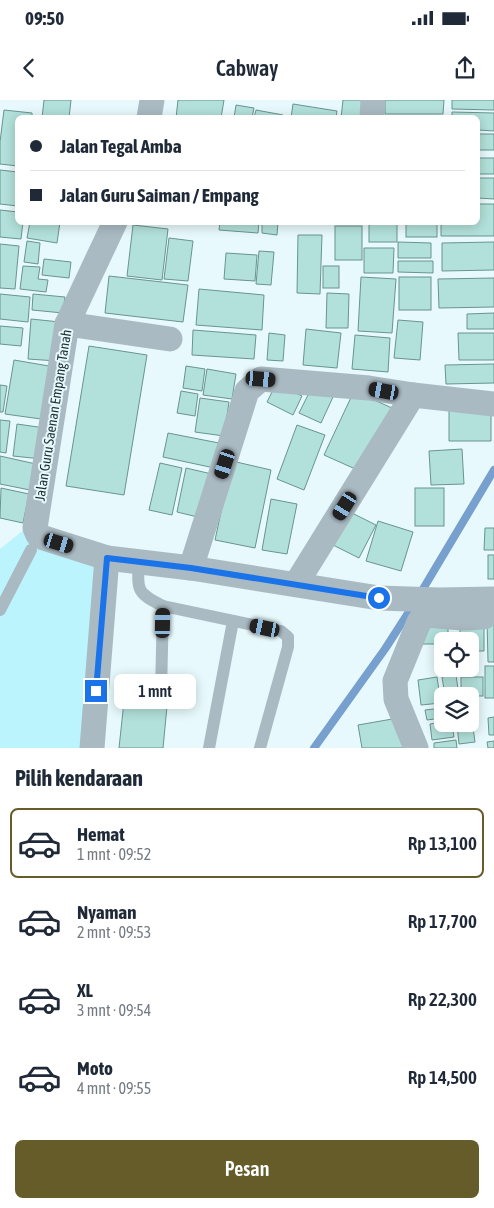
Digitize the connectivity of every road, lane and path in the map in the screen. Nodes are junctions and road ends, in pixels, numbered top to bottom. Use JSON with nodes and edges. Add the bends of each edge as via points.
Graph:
{"nodes":[{"id":1,"x":152,"y":100,"type":"edge"},
{"id":2,"x":373,"y":100,"type":"edge"},
{"id":3,"x":150,"y":115,"type":"edge"},
{"id":4,"x":372,"y":115,"type":"edge"},
{"id":5,"x":114,"y":225,"type":"edge"},
{"id":6,"x":67,"y":324,"type":"junction"},
{"id":7,"x":170,"y":339,"type":"dead end"},
{"id":8,"x":413,"y":396,"type":"junction"},
{"id":9,"x":494,"y":404,"type":"edge"},
{"id":10,"x":33,"y":539,"type":"junction"},
{"id":11,"x":124,"y":560,"type":"junction"},
{"id":12,"x":191,"y":568,"type":"junction"},
{"id":13,"x":296,"y":584,"type":"junction"},
{"id":14,"x":494,"y":600,"type":"edge"},
{"id":15,"x":163,"y":606,"type":"junction"},
{"id":16,"x":0,"y":610,"type":"edge"},
{"id":17,"x":233,"y":621,"type":"junction"},
{"id":18,"x":161,"y":692,"type":"dead end"},
{"id":19,"x":92,"y":748,"type":"edge"},
{"id":20,"x":209,"y":748,"type":"edge"},
{"id":21,"x":260,"y":748,"type":"edge"},
{"id":22,"x":416,"y":748,"type":"edge"}],
"edges":[{"from":1,"to":3,"type":"street"},
{"from":2,"to":4,"type":"street"},
{"from":5,"to":6,"type":"street","name":"Jalan Guru Saenan Empang Tanah"},
{"from":6,"to":7,"type":"street"},
{"from":6,"to":10,"type":"street","name":"Jalan Guru Saenan Empang Tanah"},
{"from":8,"to":9,"type":"street"},
{"from":8,"to":12,"type":"street","via":[[369,388],[261,379],[254,384],[247,391]]},
{"from":8,"to":13,"type":"street"},
{"from":10,"to":11,"type":"street","via":[[38,535]]},
{"from":10,"to":16,"type":"lane"},
{"from":11,"to":12,"type":"street"},
{"from":11,"to":15,"type":"lane","via":[[144,596]]},
{"from":11,"to":19,"type":"street"},
{"from":12,"to":13,"type":"street"},
{"from":13,"to":14,"type":"street","via":[[379,598]]},
{"from":14,"to":22,"type":"street","via":[[484,617],[425,615],[419,622],[398,673],[395,689]]},
{"from":15,"to":17,"type":"lane"},
{"from":15,"to":18,"type":"lane"},
{"from":17,"to":20,"type":"lane"},
{"from":17,"to":21,"type":"lane","via":[[281,631],[288,638]]}]}
